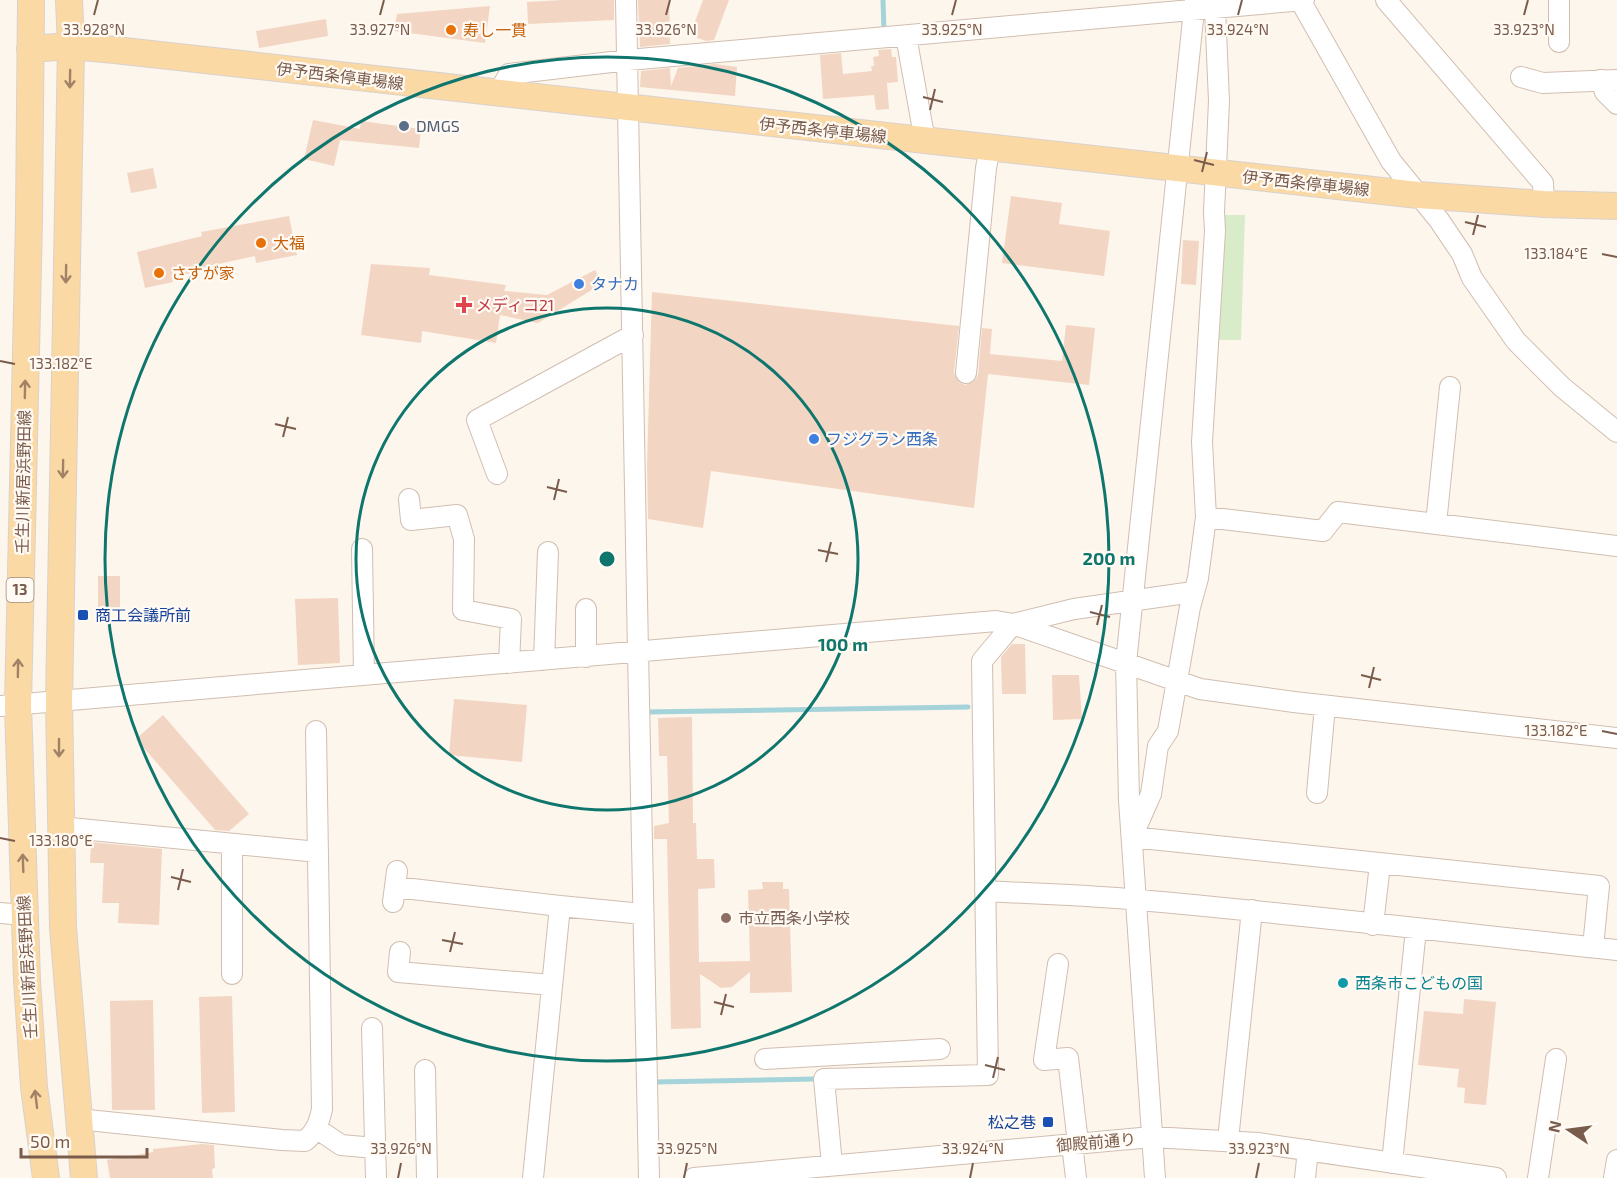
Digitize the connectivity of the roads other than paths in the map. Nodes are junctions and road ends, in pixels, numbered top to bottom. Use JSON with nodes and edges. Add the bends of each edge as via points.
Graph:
{"nodes":[{"id":1,"x":31,"y":0,"type":"edge"},
{"id":2,"x":69,"y":0,"type":"edge"},
{"id":3,"x":626,"y":0,"type":"edge"},
{"id":4,"x":1302,"y":0,"type":"edge"},
{"id":5,"x":1386,"y":0,"type":"edge"},
{"id":6,"x":1559,"y":0,"type":"edge"},
{"id":7,"x":1195,"y":5,"type":"edge"},
{"id":8,"x":1215,"y":8,"type":"junction"},
{"id":9,"x":906,"y":36,"type":"junction"},
{"id":10,"x":1559,"y":42,"type":"dead end"},
{"id":11,"x":71,"y":46,"type":"junction"},
{"id":12,"x":30,"y":49,"type":"junction"},
{"id":13,"x":628,"y":60,"type":"junction"},
{"id":14,"x":1521,"y":77,"type":"dead end"},
{"id":15,"x":1609,"y":80,"type":"edge"},
{"id":16,"x":498,"y":94,"type":"junction"},
{"id":17,"x":1617,"y":104,"type":"edge"},
{"id":18,"x":629,"y":108,"type":"junction"},
{"id":19,"x":925,"y":141,"type":"junction"},
{"id":20,"x":990,"y":148,"type":"junction"},
{"id":21,"x":1178,"y":169,"type":"junction"},
{"id":22,"x":1216,"y":173,"type":"junction"},
{"id":23,"x":1418,"y":195,"type":"junction"},
{"id":24,"x":1544,"y":204,"type":"junction"},
{"id":25,"x":1617,"y":207,"type":"edge"},
{"id":26,"x":633,"y":335,"type":"junction"},
{"id":27,"x":966,"y":373,"type":"dead end"},
{"id":28,"x":1450,"y":387,"type":"dead end"},
{"id":29,"x":1617,"y":432,"type":"edge"},
{"id":30,"x":497,"y":474,"type":"dead end"},
{"id":31,"x":409,"y":499,"type":"dead end"},
{"id":32,"x":1206,"y":517,"type":"junction"},
{"id":33,"x":1436,"y":524,"type":"junction"},
{"id":34,"x":1617,"y":546,"type":"edge"},
{"id":35,"x":362,"y":549,"type":"dead end"},
{"id":36,"x":548,"y":552,"type":"dead end"},
{"id":37,"x":1193,"y":592,"type":"junction"},
{"id":38,"x":1131,"y":601,"type":"junction"},
{"id":39,"x":586,"y":609,"type":"dead end"},
{"id":40,"x":1013,"y":624,"type":"junction"},
{"id":41,"x":638,"y":652,"type":"junction"},
{"id":42,"x":586,"y":657,"type":"junction"},
{"id":43,"x":544,"y":660,"type":"junction"},
{"id":44,"x":509,"y":663,"type":"junction"},
{"id":45,"x":1126,"y":663,"type":"junction"},
{"id":46,"x":364,"y":675,"type":"junction"},
{"id":47,"x":1178,"y":680,"type":"junction"},
{"id":48,"x":59,"y":702,"type":"junction"},
{"id":49,"x":9,"y":705,"type":"edge"},
{"id":50,"x":1325,"y":706,"type":"junction"},
{"id":51,"x":316,"y":731,"type":"dead end"},
{"id":52,"x":1617,"y":738,"type":"edge"},
{"id":53,"x":1317,"y":793,"type":"dead end"},
{"id":54,"x":60,"y":827,"type":"junction"},
{"id":55,"x":1132,"y":837,"type":"junction"},
{"id":56,"x":232,"y":844,"type":"junction"},
{"id":57,"x":318,"y":852,"type":"junction"},
{"id":58,"x":1380,"y":864,"type":"junction"},
{"id":59,"x":395,"y":887,"type":"dead end"},
{"id":60,"x":985,"y":891,"type":"junction"},
{"id":61,"x":1136,"y":900,"type":"junction"},
{"id":62,"x":560,"y":906,"type":"junction"},
{"id":63,"x":1252,"y":910,"type":"junction"},
{"id":64,"x":12,"y":914,"type":"edge"},
{"id":65,"x":643,"y":914,"type":"junction"},
{"id":66,"x":1373,"y":925,"type":"junction"},
{"id":67,"x":1416,"y":929,"type":"junction"},
{"id":68,"x":1593,"y":947,"type":"junction"},
{"id":69,"x":1617,"y":950,"type":"edge"},
{"id":70,"x":400,"y":952,"type":"dead end"},
{"id":71,"x":1058,"y":964,"type":"dead end"},
{"id":72,"x":232,"y":974,"type":"dead end"},
{"id":73,"x":552,"y":985,"type":"junction"},
{"id":74,"x":372,"y":1028,"type":"dead end"},
{"id":75,"x":940,"y":1048,"type":"dead end"},
{"id":76,"x":822,"y":1056,"type":"junction"},
{"id":77,"x":765,"y":1059,"type":"dead end"},
{"id":78,"x":1556,"y":1059,"type":"dead end"},
{"id":79,"x":425,"y":1070,"type":"dead end"},
{"id":80,"x":824,"y":1079,"type":"junction"},
{"id":81,"x":78,"y":1119,"type":"junction"},
{"id":82,"x":316,"y":1128,"type":"junction"},
{"id":83,"x":1152,"y":1137,"type":"junction"},
{"id":84,"x":1228,"y":1140,"type":"junction"},
{"id":85,"x":1075,"y":1144,"type":"junction"},
{"id":86,"x":375,"y":1148,"type":"junction"},
{"id":87,"x":1308,"y":1150,"type":"junction"},
{"id":88,"x":1617,"y":1160,"type":"edge"},
{"id":89,"x":832,"y":1166,"type":"junction"},
{"id":90,"x":1387,"y":1167,"type":"edge"},
{"id":91,"x":799,"y":1173,"type":"edge"},
{"id":92,"x":1486,"y":1177,"type":"edge"},
{"id":93,"x":46,"y":1178,"type":"edge"},
{"id":94,"x":84,"y":1178,"type":"edge"},
{"id":95,"x":376,"y":1178,"type":"edge"},
{"id":96,"x":427,"y":1178,"type":"edge"},
{"id":97,"x":534,"y":1178,"type":"edge"},
{"id":98,"x":649,"y":1178,"type":"edge"},
{"id":99,"x":694,"y":1178,"type":"edge"},
{"id":100,"x":1076,"y":1178,"type":"edge"},
{"id":101,"x":1155,"y":1178,"type":"edge"},
{"id":102,"x":1305,"y":1178,"type":"edge"},
{"id":103,"x":1538,"y":1178,"type":"edge"},
{"id":104,"x":1614,"y":1178,"type":"edge"}],
"edges":[{"from":1,"to":12,"type":"main road","name":"壬生川新居浜野田線","number":"13"},
{"from":2,"to":11,"type":"main road"},
{"from":3,"to":13,"type":"street"},
{"from":4,"to":8,"type":"street"},
{"from":4,"to":23,"type":"street","via":[[1392,161]]},
{"from":5,"to":24,"type":"street","via":[[1543,183]]},
{"from":6,"to":10,"type":"street"},
{"from":7,"to":8,"type":"street"},
{"from":7,"to":9,"type":"street"},
{"from":7,"to":21,"type":"street"},
{"from":8,"to":22,"type":"street","via":[[1219,101]]},
{"from":9,"to":13,"type":"street"},
{"from":9,"to":19,"type":"street"},
{"from":11,"to":12,"type":"main road","name":"伊予西条停車場線"},
{"from":11,"to":16,"type":"main road","name":"伊予西条停車場線"},
{"from":11,"to":48,"type":"main road","one_way":true},
{"from":49,"to":12,"type":"main road","name":"壬生川新居浜野田線","number":"13","one_way":true,"via":[[29,231]]},
{"from":13,"to":16,"type":"street","via":[[508,74]]},
{"from":13,"to":18,"type":"street"},
{"from":14,"to":15,"type":"street","via":[[1543,83]]},
{"from":15,"to":17,"type":"street","via":[[1605,92]]},
{"from":16,"to":18,"type":"main road","name":"伊予西条停車場線"},
{"from":18,"to":19,"type":"main road","name":"伊予西条停車場線"},
{"from":18,"to":26,"type":"street"},
{"from":19,"to":20,"type":"main road","name":"伊予西条停車場線"},
{"from":20,"to":21,"type":"main road","name":"伊予西条停車場線"},
{"from":20,"to":27,"type":"street"},
{"from":21,"to":22,"type":"main road","name":"伊予西条停車場線"},
{"from":21,"to":38,"type":"street"},
{"from":22,"to":23,"type":"main road","name":"伊予西条停車場線"},
{"from":22,"to":32,"type":"street","via":[[1202,442]]},
{"from":23,"to":24,"type":"main road","name":"伊予西条停車場線"},
{"from":23,"to":29,"type":"street","via":[[1462,254],[1472,278],[1516,341],[1562,387]]},
{"from":24,"to":25,"type":"main road","name":"伊予西条停車場線"},
{"from":26,"to":30,"type":"street","via":[[477,420]]},
{"from":26,"to":41,"type":"street"},
{"from":28,"to":33,"type":"street"},
{"from":31,"to":44,"type":"street","via":[[411,520],[457,515],[464,539],[463,610],[511,619]]},
{"from":32,"to":33,"type":"street","via":[[1323,531],[1338,512]]},
{"from":32,"to":37,"type":"street"},
{"from":33,"to":34,"type":"street"},
{"from":35,"to":46,"type":"street"},
{"from":36,"to":43,"type":"street"},
{"from":37,"to":38,"type":"street"},
{"from":37,"to":47,"type":"street"},
{"from":38,"to":40,"type":"street","via":[[1074,609]]},
{"from":38,"to":45,"type":"street"},
{"from":39,"to":42,"type":"street"},
{"from":40,"to":41,"type":"street","via":[[974,621]]},
{"from":40,"to":45,"type":"street"},
{"from":40,"to":60,"type":"street","via":[[982,661]]},
{"from":41,"to":42,"type":"street"},
{"from":41,"to":65,"type":"street"},
{"from":42,"to":43,"type":"street"},
{"from":43,"to":44,"type":"street"},
{"from":44,"to":46,"type":"street"},
{"from":45,"to":47,"type":"street"},
{"from":45,"to":55,"type":"street"},
{"from":46,"to":48,"type":"street"},
{"from":47,"to":50,"type":"street","via":[[1200,689]]},
{"from":47,"to":55,"type":"street","via":[[1168,731],[1158,746],[1151,794]]},
{"from":48,"to":49,"type":"street"},
{"from":48,"to":54,"type":"main road","one_way":true},
{"from":64,"to":49,"type":"main road","name":"壬生川新居浜野田線","number":"13","one_way":true},
{"from":50,"to":52,"type":"street"},
{"from":50,"to":53,"type":"street"},
{"from":51,"to":57,"type":"street"},
{"from":54,"to":56,"type":"street"},
{"from":54,"to":81,"type":"main road","via":[[63,928]]},
{"from":55,"to":58,"type":"street"},
{"from":55,"to":61,"type":"street"},
{"from":56,"to":57,"type":"street"},
{"from":56,"to":72,"type":"street"},
{"from":57,"to":82,"type":"street","via":[[322,1109]]},
{"from":58,"to":66,"type":"street"},
{"from":58,"to":68,"type":"street","via":[[1599,886]]},
{"from":59,"to":62,"type":"street"},
{"from":60,"to":61,"type":"street"},
{"from":60,"to":80,"type":"street","via":[[988,1075]]},
{"from":61,"to":63,"type":"street"},
{"from":61,"to":83,"type":"street"},
{"from":62,"to":65,"type":"street"},
{"from":62,"to":73,"type":"street"},
{"from":63,"to":66,"type":"street"},
{"from":63,"to":84,"type":"street"},
{"from":93,"to":64,"type":"main road","name":"壬生川新居浜野田線","number":"13","one_way":true,"via":[[34,1087],[27,980]]},
{"from":65,"to":98,"type":"street"},
{"from":66,"to":67,"type":"street"},
{"from":67,"to":68,"type":"street"},
{"from":67,"to":90,"type":"street"},
{"from":68,"to":69,"type":"street"},
{"from":70,"to":73,"type":"street","via":[[398,972]]},
{"from":71,"to":85,"type":"street","via":[[1044,1060],[1068,1058]]},
{"from":73,"to":97,"type":"street"},
{"from":74,"to":86,"type":"street"},
{"from":75,"to":76,"type":"street"},
{"from":76,"to":77,"type":"street"},
{"from":76,"to":80,"type":"street"},
{"from":78,"to":103,"type":"street"},
{"from":79,"to":96,"type":"street"},
{"from":80,"to":89,"type":"street"},
{"from":81,"to":82,"type":"street","via":[[305,1141]]},
{"from":81,"to":94,"type":"main road"},
{"from":82,"to":86,"type":"street","via":[[341,1145]]},
{"from":83,"to":84,"type":"street","name":"御殿前通り"},
{"from":83,"to":85,"type":"street","name":"御殿前通り"},
{"from":83,"to":101,"type":"street"},
{"from":84,"to":87,"type":"street","name":"御殿前通り"},
{"from":85,"to":89,"type":"street","name":"御殿前通り"},
{"from":85,"to":100,"type":"street"},
{"from":86,"to":95,"type":"street"},
{"from":87,"to":90,"type":"street","name":"御殿前通り"},
{"from":87,"to":102,"type":"street"},
{"from":88,"to":104,"type":"street"},
{"from":89,"to":91,"type":"street","name":"御殿前通り"},
{"from":90,"to":92,"type":"street","name":"御殿前通り"},
{"from":91,"to":99,"type":"street","name":"御殿前通り"}]}
